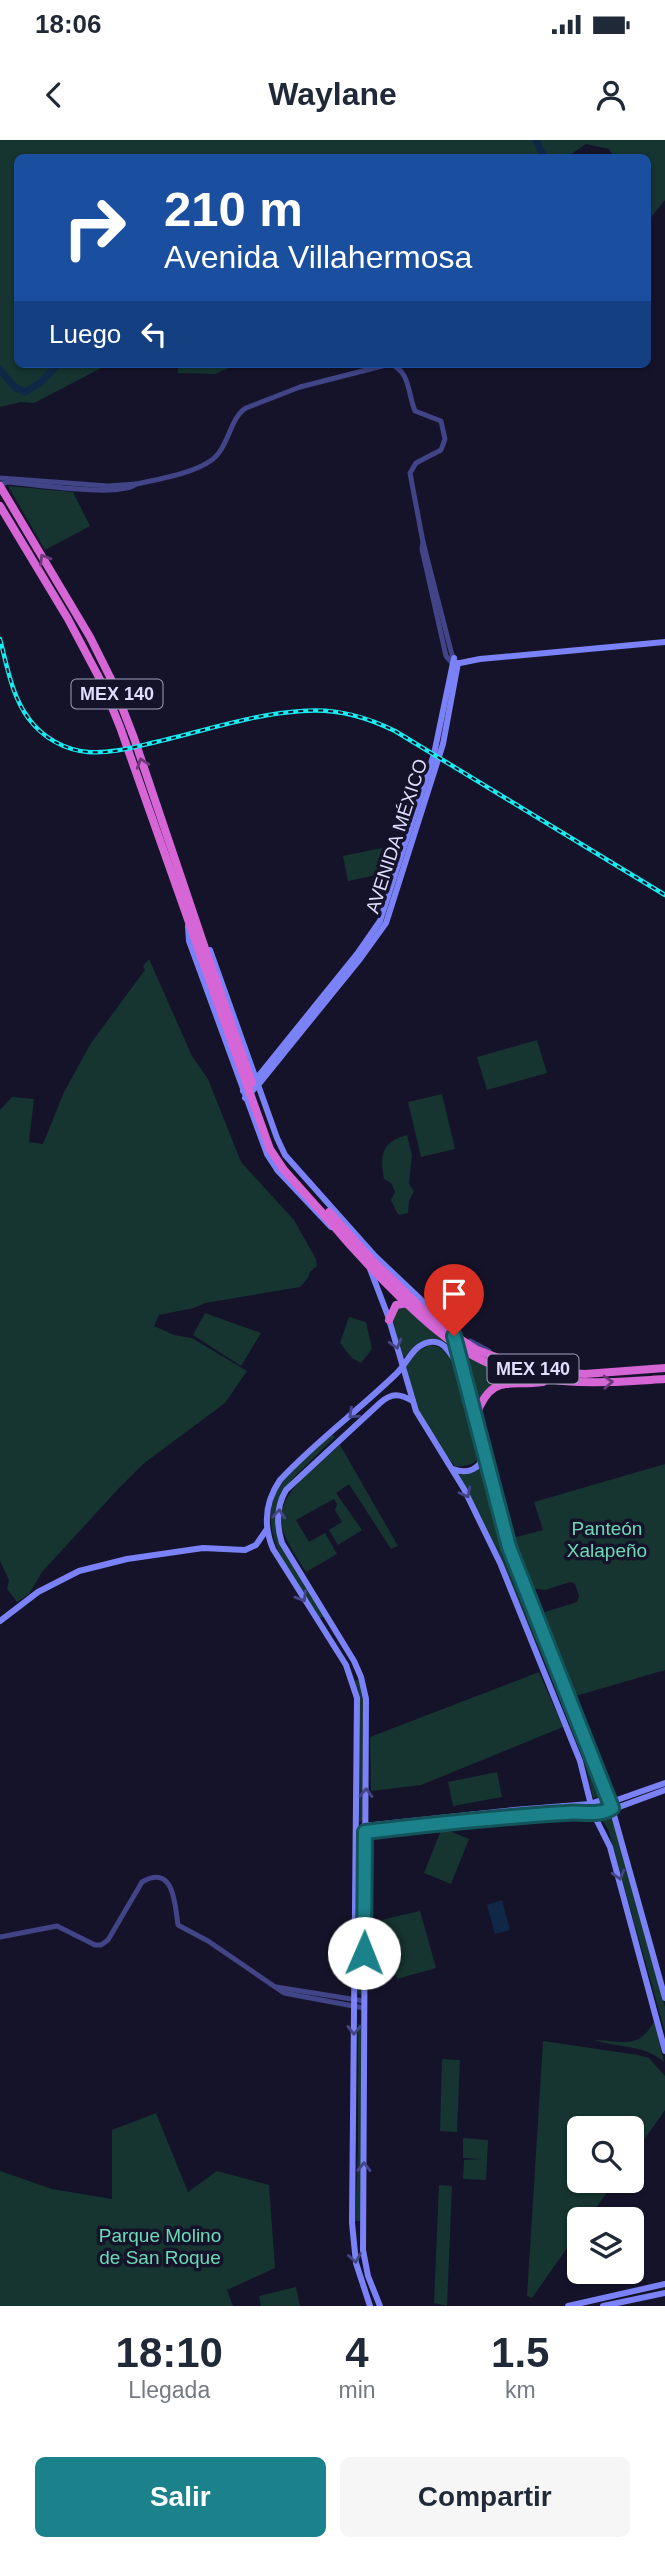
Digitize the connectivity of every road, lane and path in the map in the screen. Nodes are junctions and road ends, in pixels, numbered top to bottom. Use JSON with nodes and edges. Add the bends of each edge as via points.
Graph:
{"nodes":[{"id":1,"x":374,"y":368,"type":"edge"},
{"id":2,"x":397,"y":368,"type":"edge"},
{"id":3,"x":0,"y":478,"type":"edge"},
{"id":4,"x":136,"y":484,"type":"junction"},
{"id":5,"x":0,"y":485,"type":"edge"},
{"id":6,"x":0,"y":506,"type":"edge"},
{"id":7,"x":665,"y":642,"type":"edge"},
{"id":8,"x":455,"y":662,"type":"junction"},
{"id":9,"x":191,"y":922,"type":"junction"},
{"id":10,"x":257,"y":1082,"type":"junction"},
{"id":11,"x":244,"y":1095,"type":"junction"},
{"id":12,"x":327,"y":1214,"type":"junction"},
{"id":13,"x":336,"y":1229,"type":"junction"},
{"id":14,"x":369,"y":1268,"type":"junction"},
{"id":15,"x":406,"y":1303,"type":"junction"},
{"id":16,"x":420,"y":1305,"type":"junction"},
{"id":17,"x":389,"y":1320,"type":"junction"},
{"id":18,"x":453,"y":1332,"type":"junction"},
{"id":19,"x":457,"y":1347,"type":"junction"},
{"id":20,"x":462,"y":1367,"type":"junction"},
{"id":21,"x":403,"y":1368,"type":"junction"},
{"id":22,"x":665,"y":1368,"type":"edge"},
{"id":23,"x":665,"y":1379,"type":"edge"},
{"id":24,"x":551,"y":1380,"type":"junction"},
{"id":25,"x":375,"y":1395,"type":"junction"},
{"id":26,"x":413,"y":1401,"type":"junction"},
{"id":27,"x":380,"y":1403,"type":"junction"},
{"id":28,"x":476,"y":1415,"type":"junction"},
{"id":29,"x":485,"y":1453,"type":"junction"},
{"id":30,"x":451,"y":1468,"type":"junction"},
{"id":31,"x":267,"y":1529,"type":"junction"},
{"id":32,"x":256,"y":1545,"type":"junction"},
{"id":33,"x":273,"y":1549,"type":"junction"},
{"id":34,"x":0,"y":1621,"type":"edge"},
{"id":35,"x":591,"y":1756,"type":"junction"},
{"id":36,"x":580,"y":1761,"type":"junction"},
{"id":37,"x":665,"y":1783,"type":"edge"},
{"id":38,"x":665,"y":1790,"type":"edge"},
{"id":39,"x":590,"y":1804,"type":"junction"},
{"id":40,"x":610,"y":1805,"type":"junction"},
{"id":41,"x":593,"y":1813,"type":"junction"},
{"id":42,"x":443,"y":1820,"type":"junction"},
{"id":43,"x":365,"y":1829,"type":"junction"},
{"id":44,"x":355,"y":1830,"type":"junction"},
{"id":45,"x":623,"y":1843,"type":"junction"},
{"id":46,"x":610,"y":1847,"type":"junction"},
{"id":47,"x":0,"y":1937,"type":"edge"},
{"id":48,"x":660,"y":1976,"type":"junction"},
{"id":49,"x":647,"y":1979,"type":"junction"},
{"id":50,"x":663,"y":1989,"type":"junction"},
{"id":51,"x":650,"y":1992,"type":"junction"},
{"id":52,"x":665,"y":1998,"type":"edge"},
{"id":53,"x":354,"y":2003,"type":"junction"},
{"id":54,"x":364,"y":2005,"type":"junction"},
{"id":55,"x":665,"y":2051,"type":"edge"},
{"id":56,"x":665,"y":2284,"type":"edge"},
{"id":57,"x":665,"y":2293,"type":"edge"},
{"id":58,"x":370,"y":2306,"type":"edge"},
{"id":59,"x":380,"y":2306,"type":"edge"},
{"id":60,"x":568,"y":2306,"type":"edge"},
{"id":61,"x":603,"y":2306,"type":"edge"}],
"edges":[{"from":1,"to":4,"type":"street","via":[[307,385],[246,408],[208,463]]},
{"from":2,"to":8,"type":"street","via":[[402,371],[415,411],[441,421],[445,439],[438,453],[416,463],[410,472],[446,656]]},
{"from":3,"to":4,"type":"street"},
{"from":4,"to":5,"type":"street","via":[[132,489],[110,491]]},
{"from":9,"to":5,"type":"highway","number":"MEX 140","one_way":true,"via":[[134,738],[110,677]]},
{"from":6,"to":9,"type":"highway","number":"MEX 140","via":[[103,685]]},
{"from":7,"to":8,"type":"main road"},
{"from":8,"to":10,"type":"main road","name":"AVENIDA MÉXICO","via":[[430,776],[379,925]]},
{"from":9,"to":10,"type":"main road","via":[[204,933]]},
{"from":9,"to":11,"type":"main road","via":[[189,941]]},
{"from":9,"to":12,"type":"highway","number":"MEX 140","bridge":true,"via":[[270,1149]]},
{"from":10,"to":11,"type":"main road","name":"AVENIDA MÉXICO"},
{"from":10,"to":18,"type":"main road","via":[[285,1155],[375,1256]]},
{"from":11,"to":13,"type":"main road","via":[[271,1162],[328,1226]]},
{"from":12,"to":13,"type":"highway","number":"MEX 140"},
{"from":12,"to":16,"type":"highway","number":"MEX 140"},
{"from":13,"to":14,"type":"highway","number":"MEX 140"},
{"from":14,"to":15,"type":"highway","number":"MEX 140"},
{"from":14,"to":17,"type":"main road"},
{"from":15,"to":16,"type":"highway"},
{"from":15,"to":17,"type":"highway","via":[[393,1308]]},
{"from":15,"to":19,"type":"highway","number":"MEX 140"},
{"from":16,"to":18,"type":"highway","number":"MEX 140"},
{"from":17,"to":21,"type":"main road","one_way":true},
{"from":18,"to":19,"type":"main road"},
{"from":18,"to":22,"type":"highway","number":"MEX 140","via":[[486,1354],[534,1369],[585,1374]]},
{"from":19,"to":20,"type":"main road"},
{"from":19,"to":24,"type":"highway","number":"MEX 140","via":[[494,1366]]},
{"from":20,"to":21,"type":"main road","via":[[442,1345],[430,1342],[416,1348]]},
{"from":20,"to":28,"type":"main road"},
{"from":21,"to":25,"type":"main road"},
{"from":21,"to":26,"type":"main road"},
{"from":24,"to":23,"type":"highway","number":"MEX 140","one_way":true},
{"from":24,"to":28,"type":"highway","via":[[498,1385],[483,1398]]},
{"from":25,"to":27,"type":"main road"},
{"from":25,"to":31,"type":"main road","one_way":true,"via":[[280,1480],[268,1506]]},
{"from":26,"to":27,"type":"main road","via":[[397,1394]]},
{"from":26,"to":30,"type":"main road"},
{"from":43,"to":27,"type":"main road","one_way":true,"via":[[364,1687],[342,1639],[282,1543],[277,1520],[281,1499],[293,1483]]},
{"from":28,"to":29,"type":"main road"},
{"from":29,"to":30,"type":"main road","via":[[470,1471]]},
{"from":29,"to":35,"type":"main road","via":[[509,1547]]},
{"from":30,"to":36,"type":"main road","one_way":true,"via":[[500,1563]]},
{"from":31,"to":32,"type":"main road"},
{"from":31,"to":33,"type":"main road"},
{"from":32,"to":33,"type":"main road"},
{"from":32,"to":34,"type":"main road","via":[[241,1551],[203,1548],[172,1552],[87,1568],[48,1586]]},
{"from":33,"to":44,"type":"main road","one_way":true,"via":[[346,1665],[355,1689]]},
{"from":35,"to":36,"type":"main road"},
{"from":35,"to":40,"type":"main road"},
{"from":36,"to":39,"type":"main road"},
{"from":37,"to":40,"type":"main road"},
{"from":38,"to":40,"type":"main road"},
{"from":39,"to":40,"type":"main road","via":[[601,1800]]},
{"from":39,"to":41,"type":"main road"},
{"from":39,"to":42,"type":"main road"},
{"from":40,"to":41,"type":"main road","via":[[605,1812]]},
{"from":40,"to":45,"type":"main road"},
{"from":41,"to":42,"type":"main road"},
{"from":41,"to":46,"type":"main road"},
{"from":42,"to":43,"type":"main road"},
{"from":43,"to":44,"type":"main road"},
{"from":43,"to":54,"type":"main road"},
{"from":44,"to":53,"type":"main road"},
{"from":45,"to":46,"type":"main road"},
{"from":45,"to":48,"type":"main road"},
{"from":46,"to":49,"type":"main road","one_way":true},
{"from":47,"to":53,"type":"street","via":[[57,1926],[94,1945],[101,1944],[108,1940],[142,1882],[156,1878],[172,1887],[178,1925],[276,1987]]},
{"from":48,"to":49,"type":"main road","via":[[654,1981]]},
{"from":48,"to":50,"type":"main road"},
{"from":49,"to":51,"type":"main road"},
{"from":50,"to":51,"type":"main road","via":[[655,1987]]},
{"from":50,"to":52,"type":"main road"},
{"from":51,"to":55,"type":"main road"},
{"from":53,"to":54,"type":"street"},
{"from":53,"to":58,"type":"main road","one_way":true,"via":[[352,2223],[356,2263]]},
{"from":59,"to":54,"type":"main road","one_way":true,"via":[[363,2250]]},
{"from":56,"to":60,"type":"main road"},
{"from":57,"to":61,"type":"main road"}]}
